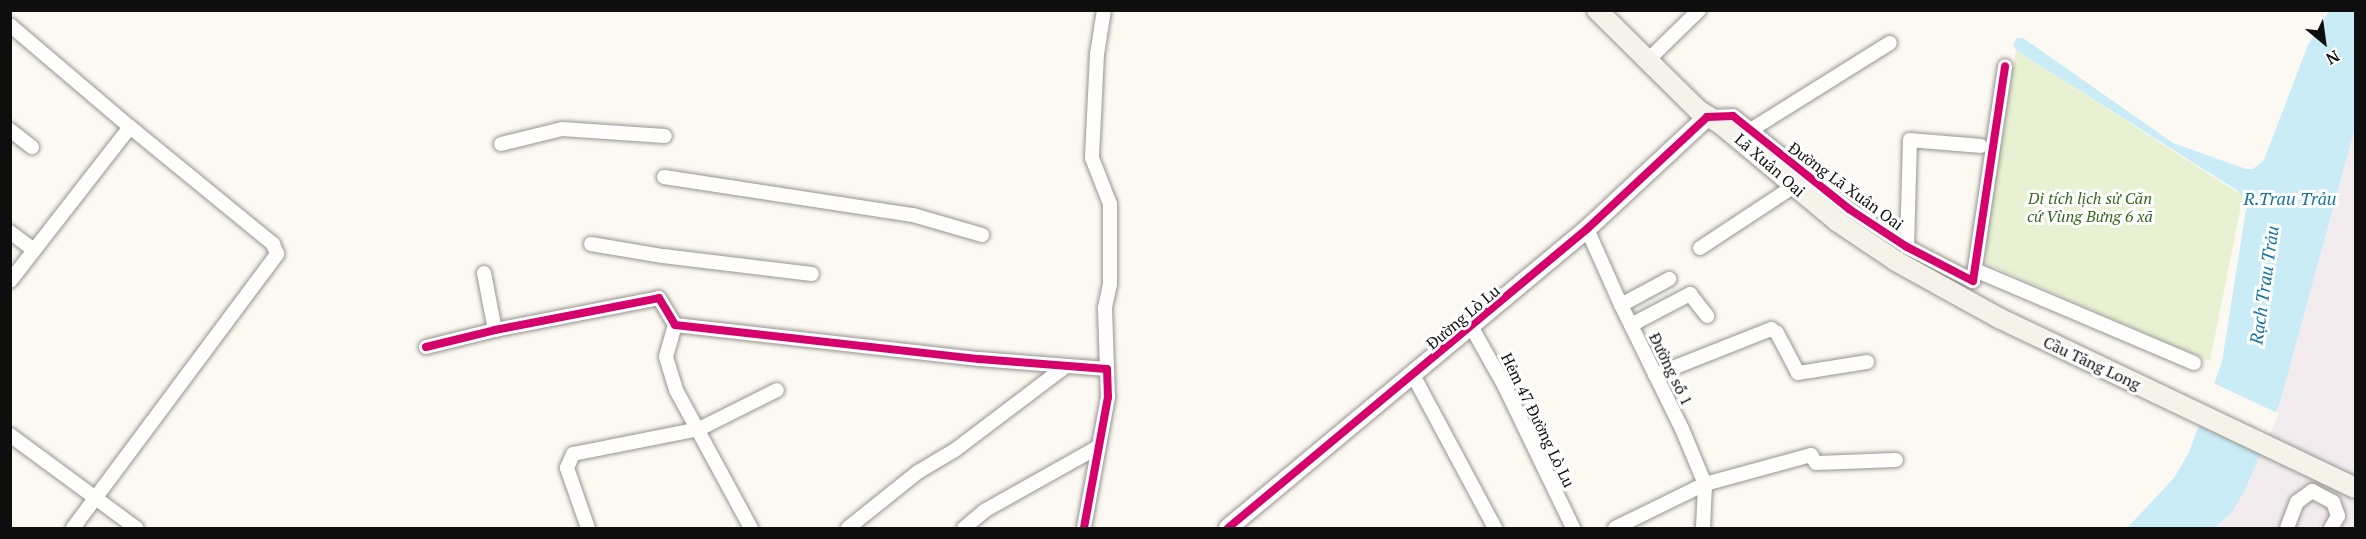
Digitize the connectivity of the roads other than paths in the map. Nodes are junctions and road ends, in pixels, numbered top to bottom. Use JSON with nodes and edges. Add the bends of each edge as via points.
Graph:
{"nodes":[{"id":1,"x":1104,"y":10,"type":"edge"},
{"id":2,"x":1597,"y":10,"type":"edge"},
{"id":3,"x":1700,"y":10,"type":"edge"},
{"id":4,"x":10,"y":25,"type":"edge"},
{"id":5,"x":1890,"y":43,"type":"dead end"},
{"id":6,"x":1647,"y":62,"type":"junction"},
{"id":7,"x":2004,"y":66,"type":"dead end"},
{"id":8,"x":1707,"y":117,"type":"junction"},
{"id":9,"x":130,"y":127,"type":"junction"},
{"id":10,"x":10,"y":130,"type":"edge"},
{"id":11,"x":1749,"y":130,"type":"junction"},
{"id":12,"x":665,"y":136,"type":"dead end"},
{"id":13,"x":501,"y":144,"type":"dead end"},
{"id":14,"x":1981,"y":146,"type":"dead end"},
{"id":15,"x":32,"y":147,"type":"dead end"},
{"id":16,"x":664,"y":177,"type":"dead end"},
{"id":17,"x":1794,"y":186,"type":"junction"},
{"id":18,"x":1838,"y":222,"type":"joint"},
{"id":19,"x":1587,"y":229,"type":"junction"},
{"id":20,"x":10,"y":232,"type":"edge"},
{"id":21,"x":982,"y":235,"type":"dead end"},
{"id":22,"x":591,"y":244,"type":"dead end"},
{"id":23,"x":1907,"y":247,"type":"junction"},
{"id":24,"x":1700,"y":248,"type":"dead end"},
{"id":25,"x":34,"y":250,"type":"junction"},
{"id":26,"x":484,"y":273,"type":"dead end"},
{"id":27,"x":812,"y":274,"type":"dead end"},
{"id":28,"x":1974,"y":275,"type":"junction"},
{"id":29,"x":1669,"y":279,"type":"dead end"},
{"id":30,"x":10,"y":281,"type":"edge"},
{"id":31,"x":1621,"y":305,"type":"junction"},
{"id":32,"x":1707,"y":316,"type":"dead end"},
{"id":33,"x":1631,"y":325,"type":"junction"},
{"id":34,"x":675,"y":326,"type":"junction"},
{"id":35,"x":1472,"y":328,"type":"junction"},
{"id":36,"x":495,"y":330,"type":"junction"},
{"id":37,"x":426,"y":347,"type":"dead end"},
{"id":38,"x":1867,"y":362,"type":"dead end"},
{"id":39,"x":2194,"y":363,"type":"dead end"},
{"id":40,"x":1066,"y":366,"type":"junction"},
{"id":41,"x":1107,"y":369,"type":"junction"},
{"id":42,"x":1413,"y":375,"type":"junction"},
{"id":43,"x":1655,"y":375,"type":"junction"},
{"id":44,"x":777,"y":390,"type":"dead end"},
{"id":45,"x":699,"y":429,"type":"junction"},
{"id":46,"x":10,"y":435,"type":"edge"},
{"id":47,"x":1098,"y":447,"type":"junction"},
{"id":48,"x":1896,"y":460,"type":"dead end"},
{"id":49,"x":1705,"y":484,"type":"junction"},
{"id":50,"x":2355,"y":488,"type":"edge"},
{"id":51,"x":95,"y":498,"type":"junction"},
{"id":52,"x":73,"y":528,"type":"edge"},
{"id":53,"x":136,"y":528,"type":"edge"},
{"id":54,"x":588,"y":528,"type":"edge"},
{"id":55,"x":751,"y":528,"type":"edge"},
{"id":56,"x":848,"y":528,"type":"edge"},
{"id":57,"x":964,"y":528,"type":"edge"},
{"id":58,"x":1084,"y":528,"type":"edge"},
{"id":59,"x":1228,"y":528,"type":"edge"},
{"id":60,"x":1496,"y":528,"type":"edge"},
{"id":61,"x":1573,"y":528,"type":"edge"},
{"id":62,"x":1615,"y":528,"type":"edge"},
{"id":63,"x":1703,"y":528,"type":"edge"},
{"id":64,"x":2287,"y":528,"type":"edge"},
{"id":65,"x":2331,"y":528,"type":"edge"}],
"edges":[{"from":1,"to":41,"type":"street","via":[[1097,54],[1092,158],[1110,204],[1110,284],[1105,308]]},
{"from":2,"to":6,"type":"main road","name":"Lã Xuân Oai"},
{"from":3,"to":6,"type":"street"},
{"from":4,"to":9,"type":"street"},
{"from":5,"to":11,"type":"street"},
{"from":6,"to":8,"type":"main road","name":"Lã Xuân Oai"},
{"from":7,"to":28,"type":"street"},
{"from":8,"to":11,"type":"street","name":"Đường Lã Xuân Oai","via":[[1733,116]]},
{"from":8,"to":17,"type":"main road","name":"Lã Xuân Oai","via":[[1722,125]]},
{"from":8,"to":19,"type":"street","name":"Đường Lò Lu"},
{"from":9,"to":25,"type":"street"},
{"from":9,"to":51,"type":"street","via":[[273,244],[277,254]]},
{"from":10,"to":15,"type":"street"},
{"from":11,"to":23,"type":"street","name":"Đường Lã Xuân Oai","via":[[1830,196]]},
{"from":12,"to":13,"type":"street","via":[[562,129]]},
{"from":14,"to":23,"type":"street","via":[[1910,140]]},
{"from":16,"to":21,"type":"street","via":[[913,215]]},
{"from":17,"to":18,"type":"main road","name":"Lã Xuân Oai"},
{"from":17,"to":24,"type":"street"},
{"from":18,"to":50,"type":"main road","name":"Cầu Tăng Long","via":[[1964,301]]},
{"from":19,"to":31,"type":"street","name":"Đường số 1"},
{"from":19,"to":35,"type":"street","name":"Đường Lò Lu"},
{"from":20,"to":25,"type":"street"},
{"from":22,"to":27,"type":"street"},
{"from":23,"to":28,"type":"street","name":"Đường Lã Xuân Oai"},
{"from":25,"to":30,"type":"street"},
{"from":26,"to":36,"type":"street"},
{"from":28,"to":39,"type":"street","name":"Đường Lã Xuân Oai"},
{"from":29,"to":31,"type":"street"},
{"from":31,"to":33,"type":"street","name":"Đường số 1"},
{"from":32,"to":33,"type":"street","via":[[1690,294]]},
{"from":33,"to":43,"type":"street","name":"Đường số 1"},
{"from":34,"to":36,"type":"street","via":[[660,298]]},
{"from":34,"to":40,"type":"street"},
{"from":34,"to":45,"type":"street","via":[[666,357],[676,390]]},
{"from":35,"to":42,"type":"street","name":"Đường Lò Lu"},
{"from":35,"to":61,"type":"street","name":"Hẻm 47 Đường Lò Lu"},
{"from":36,"to":37,"type":"street"},
{"from":38,"to":43,"type":"street","via":[[1798,373],[1777,333],[1771,329]]},
{"from":40,"to":41,"type":"street"},
{"from":40,"to":56,"type":"street","via":[[955,450],[918,472]]},
{"from":41,"to":47,"type":"street","via":[[1108,397]]},
{"from":42,"to":59,"type":"street","name":"Đường Lò Lu"},
{"from":42,"to":60,"type":"street"},
{"from":43,"to":49,"type":"street","name":"Đường số 1"},
{"from":44,"to":45,"type":"street"},
{"from":45,"to":54,"type":"street","via":[[573,454],[567,468]]},
{"from":45,"to":55,"type":"street"},
{"from":46,"to":51,"type":"street"},
{"from":47,"to":57,"type":"street","via":[[984,511]]},
{"from":47,"to":58,"type":"street"},
{"from":48,"to":49,"type":"street","via":[[1816,463],[1811,455]]},
{"from":49,"to":62,"type":"street"},
{"from":49,"to":63,"type":"street","name":"Đường số 1"},
{"from":51,"to":52,"type":"street"},
{"from":51,"to":53,"type":"street"},
{"from":64,"to":65,"type":"street","via":[[2297,502],[2312,491],[2333,502],[2338,516]]}]}
